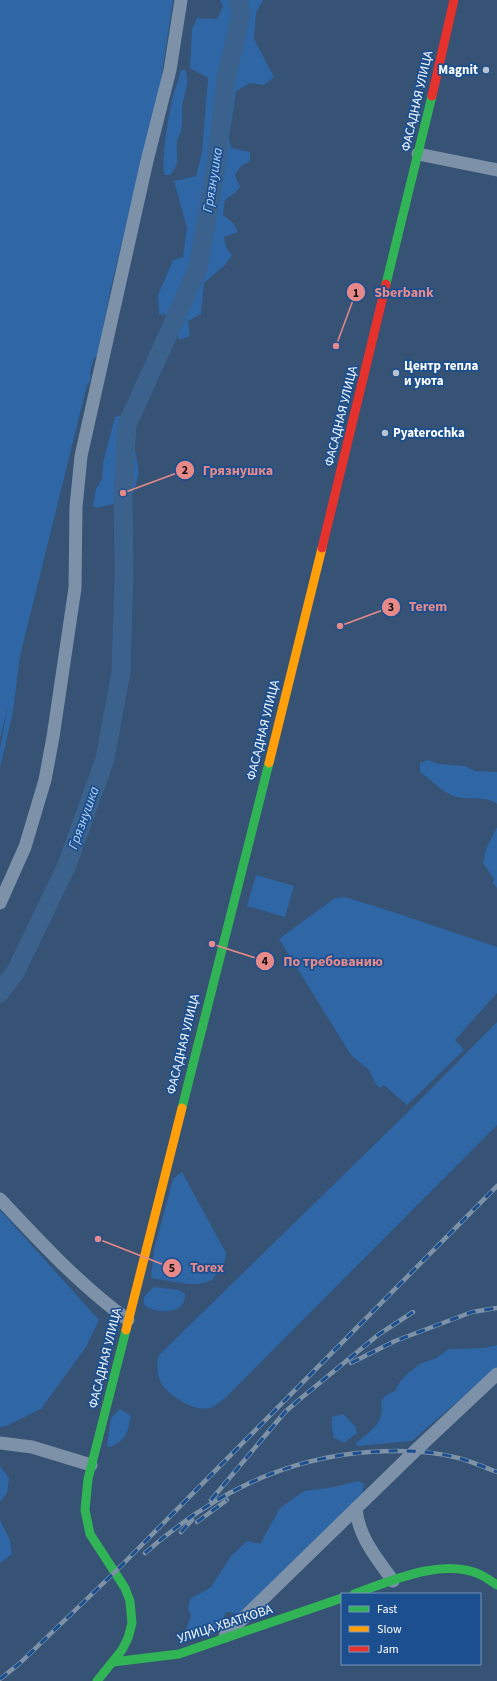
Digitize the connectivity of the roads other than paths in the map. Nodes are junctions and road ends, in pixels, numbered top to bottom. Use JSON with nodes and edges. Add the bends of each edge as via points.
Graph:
{"nodes":[{"id":1,"x":181,"y":0,"type":"edge"},
{"id":2,"x":454,"y":0,"type":"edge"},
{"id":3,"x":418,"y":154,"type":"junction"},
{"id":4,"x":497,"y":170,"type":"edge"},
{"id":5,"x":0,"y":904,"type":"edge"},
{"id":6,"x":0,"y":1199,"type":"edge"},
{"id":7,"x":128,"y":1320,"type":"junction"},
{"id":8,"x":497,"y":1374,"type":"edge"},
{"id":9,"x":0,"y":1443,"type":"edge"},
{"id":10,"x":91,"y":1465,"type":"junction"},
{"id":11,"x":356,"y":1508,"type":"junction"},
{"id":12,"x":393,"y":1581,"type":"junction"},
{"id":13,"x":497,"y":1585,"type":"edge"},
{"id":14,"x":357,"y":1593,"type":"edge"},
{"id":15,"x":341,"y":1598,"type":"edge"},
{"id":16,"x":221,"y":1640,"type":"junction"},
{"id":17,"x":112,"y":1662,"type":"junction"},
{"id":18,"x":97,"y":1681,"type":"edge"}],
"edges":[{"from":1,"to":5,"type":"street","via":[[170,70],[145,168],[81,456],[76,507],[75,588],[45,780],[25,847]]},
{"from":2,"to":3,"type":"main road","name":"ФАСАДНАЯ УЛИЦА"},
{"from":3,"to":4,"type":"street"},
{"from":3,"to":7,"type":"main road","name":"ФАСАДНАЯ УЛИЦА","via":[[290,679]]},
{"from":6,"to":7,"type":"street","via":[[35,1237],[100,1299]]},
{"from":7,"to":10,"type":"main road","name":"ФАСАДНАЯ УЛИЦА"},
{"from":8,"to":11,"type":"street"},
{"from":9,"to":10,"type":"street","via":[[32,1447]]},
{"from":10,"to":17,"type":"main road","name":"ФАСАДНАЯ УЛИЦА","via":[[84,1502],[86,1522],[94,1543],[120,1577],[131,1606],[130,1632],[126,1645]]},
{"from":11,"to":12,"type":"street","via":[[361,1532]]},
{"from":11,"to":16,"type":"street"},
{"from":12,"to":13,"type":"main road","via":[[427,1571],[452,1569],[480,1574]]},
{"from":12,"to":14,"type":"main road"},
{"from":15,"to":16,"type":"main road","name":"УЛИЦА ХВАТКОВА"},
{"from":16,"to":17,"type":"main road","name":"УЛИЦА ХВАТКОВА","via":[[179,1654]]},
{"from":17,"to":18,"type":"main road","name":"ФАСАДНАЯ УЛИЦА"}]}
